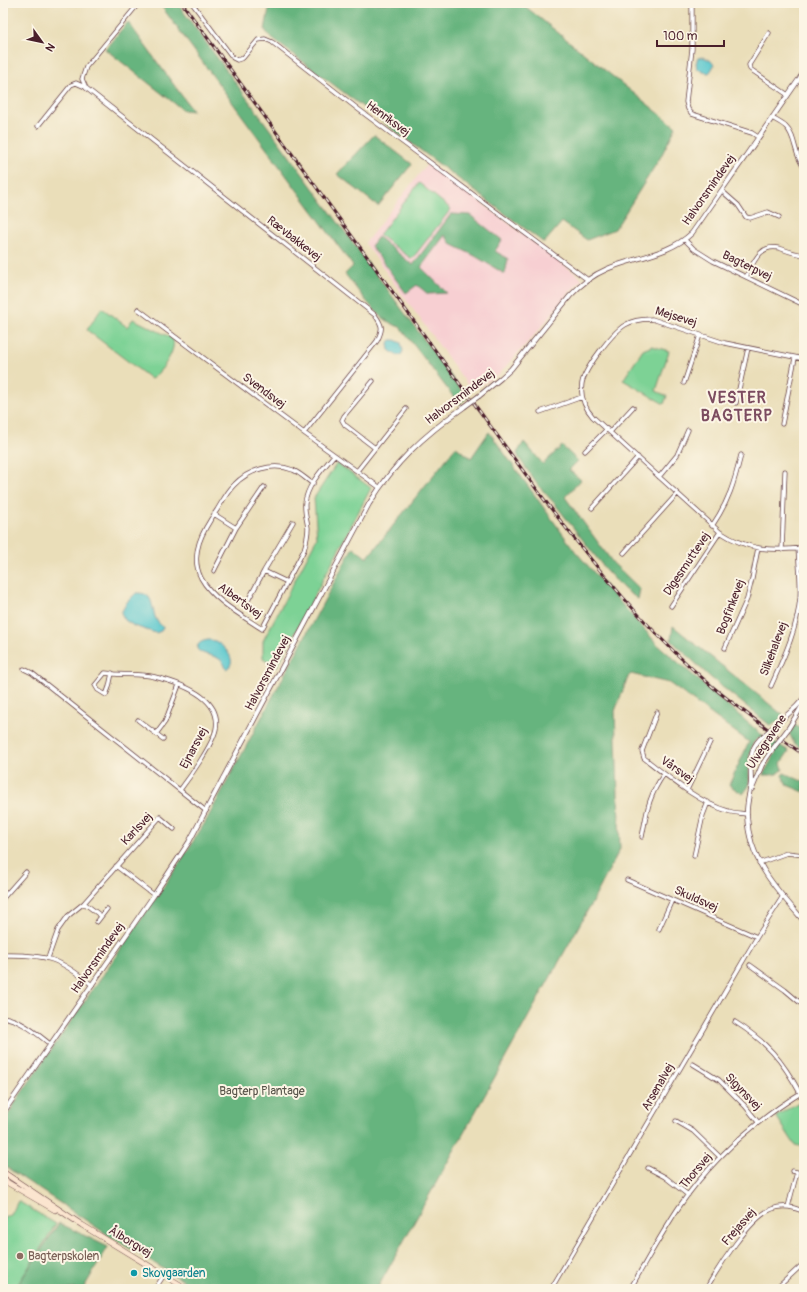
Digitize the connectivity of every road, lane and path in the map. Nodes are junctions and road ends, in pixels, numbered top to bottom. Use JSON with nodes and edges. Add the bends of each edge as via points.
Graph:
{"nodes":[{"id":1,"x":139,"y":3,"type":"edge"},
{"id":2,"x":192,"y":3,"type":"edge"},
{"id":3,"x":692,"y":3,"type":"edge"},
{"id":4,"x":769,"y":33,"type":"dead end"},
{"id":5,"x":804,"y":72,"type":"edge"},
{"id":6,"x":86,"y":88,"type":"junction"},
{"id":7,"x":788,"y":96,"type":"junction"},
{"id":8,"x":772,"y":118,"type":"junction"},
{"id":9,"x":38,"y":126,"type":"dead end"},
{"id":10,"x":758,"y":137,"type":"junction"},
{"id":11,"x":804,"y":167,"type":"edge"},
{"id":12,"x":722,"y":191,"type":"junction"},
{"id":13,"x":780,"y":218,"type":"dead end"},
{"id":14,"x":685,"y":240,"type":"junction"},
{"id":15,"x":804,"y":255,"type":"edge"},
{"id":16,"x":746,"y":277,"type":"junction"},
{"id":17,"x":588,"y":280,"type":"junction"},
{"id":18,"x":804,"y":305,"type":"edge"},
{"id":19,"x":138,"y":309,"type":"dead end"},
{"id":20,"x":700,"y":335,"type":"junction"},
{"id":21,"x":748,"y":348,"type":"junction"},
{"id":22,"x":795,"y":358,"type":"junction"},
{"id":23,"x":804,"y":359,"type":"edge"},
{"id":24,"x":373,"y":381,"type":"dead end"},
{"id":25,"x":684,"y":383,"type":"dead end"},
{"id":26,"x":582,"y":397,"type":"junction"},
{"id":27,"x":736,"y":403,"type":"dead end"},
{"id":28,"x":633,"y":407,"type":"dead end"},
{"id":29,"x":406,"y":409,"type":"dead end"},
{"id":30,"x":540,"y":412,"type":"dead end"},
{"id":31,"x":782,"y":424,"type":"dead end"},
{"id":32,"x":608,"y":430,"type":"junction"},
{"id":33,"x":688,"y":430,"type":"dead end"},
{"id":34,"x":304,"y":433,"type":"junction"},
{"id":35,"x":375,"y":448,"type":"junction"},
{"id":36,"x":585,"y":451,"type":"dead end"},
{"id":37,"x":334,"y":455,"type":"junction"},
{"id":38,"x":741,"y":455,"type":"dead end"},
{"id":39,"x":638,"y":457,"type":"junction"},
{"id":40,"x":357,"y":471,"type":"junction"},
{"id":41,"x":785,"y":471,"type":"dead end"},
{"id":42,"x":659,"y":477,"type":"junction"},
{"id":43,"x":313,"y":484,"type":"junction"},
{"id":44,"x":264,"y":487,"type":"dead end"},
{"id":45,"x":379,"y":487,"type":"junction"},
{"id":46,"x":677,"y":494,"type":"junction"},
{"id":47,"x":592,"y":508,"type":"dead end"},
{"id":48,"x":214,"y":514,"type":"junction"},
{"id":49,"x":293,"y":522,"type":"dead end"},
{"id":50,"x":712,"y":526,"type":"junction"},
{"id":51,"x":236,"y":528,"type":"junction"},
{"id":52,"x":720,"y":532,"type":"junction"},
{"id":53,"x":758,"y":548,"type":"junction"},
{"id":54,"x":798,"y":548,"type":"junction"},
{"id":55,"x":804,"y":548,"type":"edge"},
{"id":56,"x":782,"y":550,"type":"junction"},
{"id":57,"x":624,"y":553,"type":"dead end"},
{"id":58,"x":214,"y":571,"type":"dead end"},
{"id":59,"x":264,"y":571,"type":"junction"},
{"id":60,"x":287,"y":582,"type":"junction"},
{"id":61,"x":245,"y":606,"type":"dead end"},
{"id":62,"x":671,"y":606,"type":"dead end"},
{"id":63,"x":725,"y":648,"type":"dead end"},
{"id":64,"x":24,"y":669,"type":"dead end"},
{"id":65,"x":112,"y":674,"type":"junction"},
{"id":66,"x":179,"y":685,"type":"junction"},
{"id":67,"x":771,"y":686,"type":"dead end"},
{"id":68,"x":804,"y":698,"type":"edge"},
{"id":69,"x":804,"y":703,"type":"edge"},
{"id":70,"x":657,"y":712,"type":"dead end"},
{"id":71,"x":138,"y":720,"type":"dead end"},
{"id":72,"x":156,"y":734,"type":"junction"},
{"id":73,"x":163,"y":739,"type":"dead end"},
{"id":74,"x":710,"y":742,"type":"dead end"},
{"id":75,"x":664,"y":774,"type":"junction"},
{"id":76,"x":180,"y":790,"type":"junction"},
{"id":77,"x":687,"y":790,"type":"junction"},
{"id":78,"x":750,"y":794,"type":"junction"},
{"id":79,"x":708,"y":802,"type":"junction"},
{"id":80,"x":206,"y":811,"type":"junction"},
{"id":81,"x":747,"y":814,"type":"junction"},
{"id":82,"x":174,"y":829,"type":"dead end"},
{"id":83,"x":642,"y":837,"type":"dead end"},
{"id":84,"x":804,"y":854,"type":"edge"},
{"id":85,"x":694,"y":856,"type":"dead end"},
{"id":86,"x":759,"y":862,"type":"junction"},
{"id":87,"x":116,"y":866,"type":"junction"},
{"id":88,"x":26,"y":872,"type":"dead end"},
{"id":89,"x":626,"y":880,"type":"dead end"},
{"id":90,"x":154,"y":895,"type":"junction"},
{"id":91,"x":783,"y":896,"type":"junction"},
{"id":92,"x":3,"y":898,"type":"edge"},
{"id":93,"x":672,"y":900,"type":"junction"},
{"id":94,"x":84,"y":903,"type":"junction"},
{"id":95,"x":107,"y":909,"type":"dead end"},
{"id":96,"x":101,"y":916,"type":"junction"},
{"id":97,"x":804,"y":921,"type":"edge"},
{"id":98,"x":97,"y":922,"type":"dead end"},
{"id":99,"x":659,"y":929,"type":"dead end"},
{"id":100,"x":757,"y":937,"type":"junction"},
{"id":101,"x":3,"y":955,"type":"edge"},
{"id":102,"x":48,"y":958,"type":"junction"},
{"id":103,"x":750,"y":965,"type":"dead end"},
{"id":104,"x":92,"y":985,"type":"junction"},
{"id":105,"x":804,"y":1006,"type":"edge"},
{"id":106,"x":3,"y":1017,"type":"edge"},
{"id":107,"x":735,"y":1022,"type":"dead end"},
{"id":108,"x":50,"y":1044,"type":"junction"},
{"id":109,"x":692,"y":1064,"type":"dead end"},
{"id":110,"x":802,"y":1092,"type":"edge"},
{"id":111,"x":3,"y":1113,"type":"edge"},
{"id":112,"x":676,"y":1121,"type":"dead end"},
{"id":113,"x":758,"y":1122,"type":"junction"},
{"id":114,"x":720,"y":1157,"type":"junction"},
{"id":115,"x":648,"y":1168,"type":"dead end"},
{"id":116,"x":792,"y":1171,"type":"dead end"},
{"id":117,"x":3,"y":1172,"type":"edge"},
{"id":118,"x":3,"y":1180,"type":"edge"},
{"id":119,"x":688,"y":1195,"type":"junction"},
{"id":120,"x":788,"y":1207,"type":"junction"},
{"id":121,"x":804,"y":1212,"type":"edge"},
{"id":122,"x":82,"y":1225,"type":"junction"},
{"id":123,"x":804,"y":1263,"type":"edge"},
{"id":124,"x":164,"y":1275,"type":"junction"},
{"id":125,"x":155,"y":1289,"type":"edge"},
{"id":126,"x":187,"y":1289,"type":"edge"},
{"id":127,"x":551,"y":1289,"type":"edge"},
{"id":128,"x":630,"y":1289,"type":"edge"},
{"id":129,"x":706,"y":1289,"type":"edge"},
{"id":130,"x":776,"y":1289,"type":"edge"}],
"edges":[{"from":1,"to":6,"type":"street","via":[[86,67],[82,79]]},
{"from":2,"to":17,"type":"street","name":"Henriksvej","via":[[233,58],[243,58],[258,40],[272,42]]},
{"from":3,"to":10,"type":"street","via":[[692,49],[686,102],[688,109],[692,114]]},
{"from":4,"to":7,"type":"street","via":[[749,65],[750,69]]},
{"from":5,"to":7,"type":"street","name":"Halvorsmindevej"},
{"from":6,"to":9,"type":"street","via":[[76,83],[70,85]]},
{"from":6,"to":34,"type":"street","name":"Rævbakkevej","via":[[375,315],[381,323],[382,331],[377,341]]},
{"from":7,"to":8,"type":"street","name":"Halvorsmindevej"},
{"from":8,"to":10,"type":"street","name":"Halvorsmindevej"},
{"from":8,"to":11,"type":"street","via":[[790,132],[798,158]]},
{"from":10,"to":12,"type":"street","name":"Halvorsmindevej"},
{"from":12,"to":13,"type":"street","via":[[738,205],[746,218],[768,212]]},
{"from":12,"to":14,"type":"street","name":"Halvorsmindevej","via":[[698,227]]},
{"from":14,"to":16,"type":"street","name":"Bagterpvej","via":[[708,258]]},
{"from":14,"to":17,"type":"street","name":"Halvorsmindevej","via":[[668,249],[608,269]]},
{"from":15,"to":16,"type":"street","via":[[773,247],[766,249],[755,259]]},
{"from":16,"to":18,"type":"street","name":"Bagterpvej"},
{"from":17,"to":45,"type":"street","name":"Halvorsmindevej","bridge":true,"via":[[570,296],[511,369],[422,439]]},
{"from":19,"to":34,"type":"street","name":"Svendsvej"},
{"from":20,"to":21,"type":"street","name":"Mejsevej"},
{"from":20,"to":25,"type":"street"},
{"from":20,"to":26,"type":"street","name":"Mejsevej","via":[[652,319],[635,320],[626,324],[618,330],[588,368],[582,383]]},
{"from":21,"to":22,"type":"street","name":"Mejsevej"},
{"from":21,"to":27,"type":"street"},
{"from":22,"to":23,"type":"street","name":"Mejsevej"},
{"from":22,"to":31,"type":"street"},
{"from":24,"to":35,"type":"street","via":[[342,420]]},
{"from":26,"to":30,"type":"street"},
{"from":26,"to":32,"type":"street","via":[[590,412]]},
{"from":28,"to":32,"type":"street"},
{"from":29,"to":35,"type":"street"},
{"from":32,"to":36,"type":"street"},
{"from":32,"to":39,"type":"street"},
{"from":33,"to":42,"type":"street","via":[[676,455]]},
{"from":34,"to":37,"type":"street","name":"Svendsvej"},
{"from":35,"to":40,"type":"street"},
{"from":37,"to":40,"type":"street","name":"Svendsvej"},
{"from":37,"to":43,"type":"street","name":"Albertsvej"},
{"from":38,"to":50,"type":"street","via":[[729,497]]},
{"from":39,"to":42,"type":"street"},
{"from":39,"to":47,"type":"street"},
{"from":40,"to":45,"type":"street","name":"Svendsvej"},
{"from":41,"to":56,"type":"street"},
{"from":42,"to":46,"type":"street"},
{"from":43,"to":48,"type":"street","name":"Albertsvej","via":[[293,470],[280,467],[260,469],[233,486]]},
{"from":43,"to":60,"type":"street","name":"Albertsvej","via":[[305,503],[307,539]]},
{"from":44,"to":51,"type":"street"},
{"from":45,"to":80,"type":"street","name":"Halvorsmindevej"},
{"from":46,"to":50,"type":"street"},
{"from":46,"to":57,"type":"street"},
{"from":48,"to":51,"type":"street"},
{"from":48,"to":60,"type":"street","name":"Albertsvej","via":[[196,550],[200,576],[210,592],[262,629]]},
{"from":49,"to":59,"type":"street"},
{"from":50,"to":52,"type":"street"},
{"from":51,"to":58,"type":"street"},
{"from":52,"to":53,"type":"street","via":[[736,542]]},
{"from":52,"to":62,"type":"street","name":"Digesmuttevej"},
{"from":53,"to":56,"type":"street"},
{"from":53,"to":63,"type":"street","name":"Bogfinkevej","via":[[747,599]]},
{"from":54,"to":55,"type":"street"},
{"from":54,"to":56,"type":"street"},
{"from":54,"to":67,"type":"street","name":"Silkehalevej","via":[[800,598],[797,618],[788,648]]},
{"from":59,"to":60,"type":"street"},
{"from":59,"to":61,"type":"street"},
{"from":64,"to":76,"type":"street"},
{"from":65,"to":65,"type":"street","via":[[104,673],[95,685],[106,695]]},
{"from":65,"to":66,"type":"street","name":"Ejnarsvej","via":[[154,676]]},
{"from":66,"to":72,"type":"street","via":[[165,722]]},
{"from":66,"to":76,"type":"street","name":"Ejnarsvej","via":[[206,700],[215,712],[216,721],[213,737]]},
{"from":68,"to":78,"type":"street","name":"Ulvegravene","bridge":true,"via":[[760,739],[752,750]]},
{"from":69,"to":78,"type":"street","name":"Ulvegravene","bridge":true,"via":[[762,765]]},
{"from":70,"to":75,"type":"street","name":"Vårsvej","via":[[642,755]]},
{"from":71,"to":72,"type":"street"},
{"from":72,"to":73,"type":"street"},
{"from":74,"to":77,"type":"street"},
{"from":75,"to":77,"type":"street","name":"Vårsvej"},
{"from":75,"to":83,"type":"street","via":[[650,799]]},
{"from":76,"to":80,"type":"street"},
{"from":77,"to":79,"type":"street","name":"Vårsvej"},
{"from":78,"to":81,"type":"street","name":"Ulvegravene"},
{"from":79,"to":81,"type":"street","name":"Vårsvej","via":[[729,811]]},
{"from":79,"to":85,"type":"street"},
{"from":80,"to":90,"type":"street","name":"Halvorsmindevej"},
{"from":81,"to":86,"type":"street","name":"Ulvegravene","via":[[752,845]]},
{"from":82,"to":87,"type":"street","name":"Karlsvej","via":[[160,817]]},
{"from":84,"to":86,"type":"street","via":[[787,853]]},
{"from":86,"to":91,"type":"street","name":"Ulvegravene","via":[[765,874]]},
{"from":87,"to":90,"type":"street"},
{"from":87,"to":94,"type":"street","name":"Karlsvej"},
{"from":88,"to":92,"type":"street"},
{"from":89,"to":93,"type":"street","name":"Skuldsvej"},
{"from":90,"to":104,"type":"street","name":"Halvorsmindevej"},
{"from":91,"to":97,"type":"street","name":"Ulvegravene"},
{"from":91,"to":100,"type":"street","name":"Arsenalvej"},
{"from":93,"to":99,"type":"street"},
{"from":93,"to":100,"type":"street","name":"Skuldsvej"},
{"from":94,"to":96,"type":"street"},
{"from":94,"to":102,"type":"street","name":"Karlsvej","via":[[68,916],[62,925]]},
{"from":95,"to":96,"type":"street"},
{"from":96,"to":98,"type":"street"},
{"from":100,"to":127,"type":"street","name":"Arsenalvej"},
{"from":101,"to":102,"type":"street","via":[[34,955]]},
{"from":102,"to":104,"type":"street","via":[[71,969]]},
{"from":103,"to":105,"type":"street"},
{"from":104,"to":108,"type":"street","name":"Halvorsmindevej"},
{"from":106,"to":108,"type":"street","via":[[29,1028]]},
{"from":107,"to":110,"type":"street","via":[[754,1034],[773,1052]]},
{"from":108,"to":111,"type":"street","name":"Halvorsmindevej"},
{"from":109,"to":113,"type":"street","name":"Sigynsvej","via":[[719,1080]]},
{"from":110,"to":113,"type":"street","name":"Thorsvej"},
{"from":112,"to":114,"type":"street","via":[[693,1131]]},
{"from":113,"to":114,"type":"street","name":"Thorsvej"},
{"from":114,"to":119,"type":"street","name":"Thorsvej"},
{"from":115,"to":119,"type":"street","via":[[665,1177]]},
{"from":116,"to":120,"type":"street","via":[[797,1172]]},
{"from":117,"to":122,"type":"main road","name":"Ålborgvej"},
{"from":118,"to":122,"type":"main road","name":"Ålborgvej"},
{"from":119,"to":128,"type":"street","name":"Thorsvej"},
{"from":120,"to":121,"type":"street","name":"Frejasvej"},
{"from":120,"to":129,"type":"street","name":"Frejasvej","via":[[772,1208],[759,1217],[725,1259]]},
{"from":122,"to":124,"type":"main road","name":"Ålborgvej"},
{"from":123,"to":130,"type":"street"},
{"from":124,"to":125,"type":"street"},
{"from":124,"to":126,"type":"main road","name":"Ålborgvej"}]}
